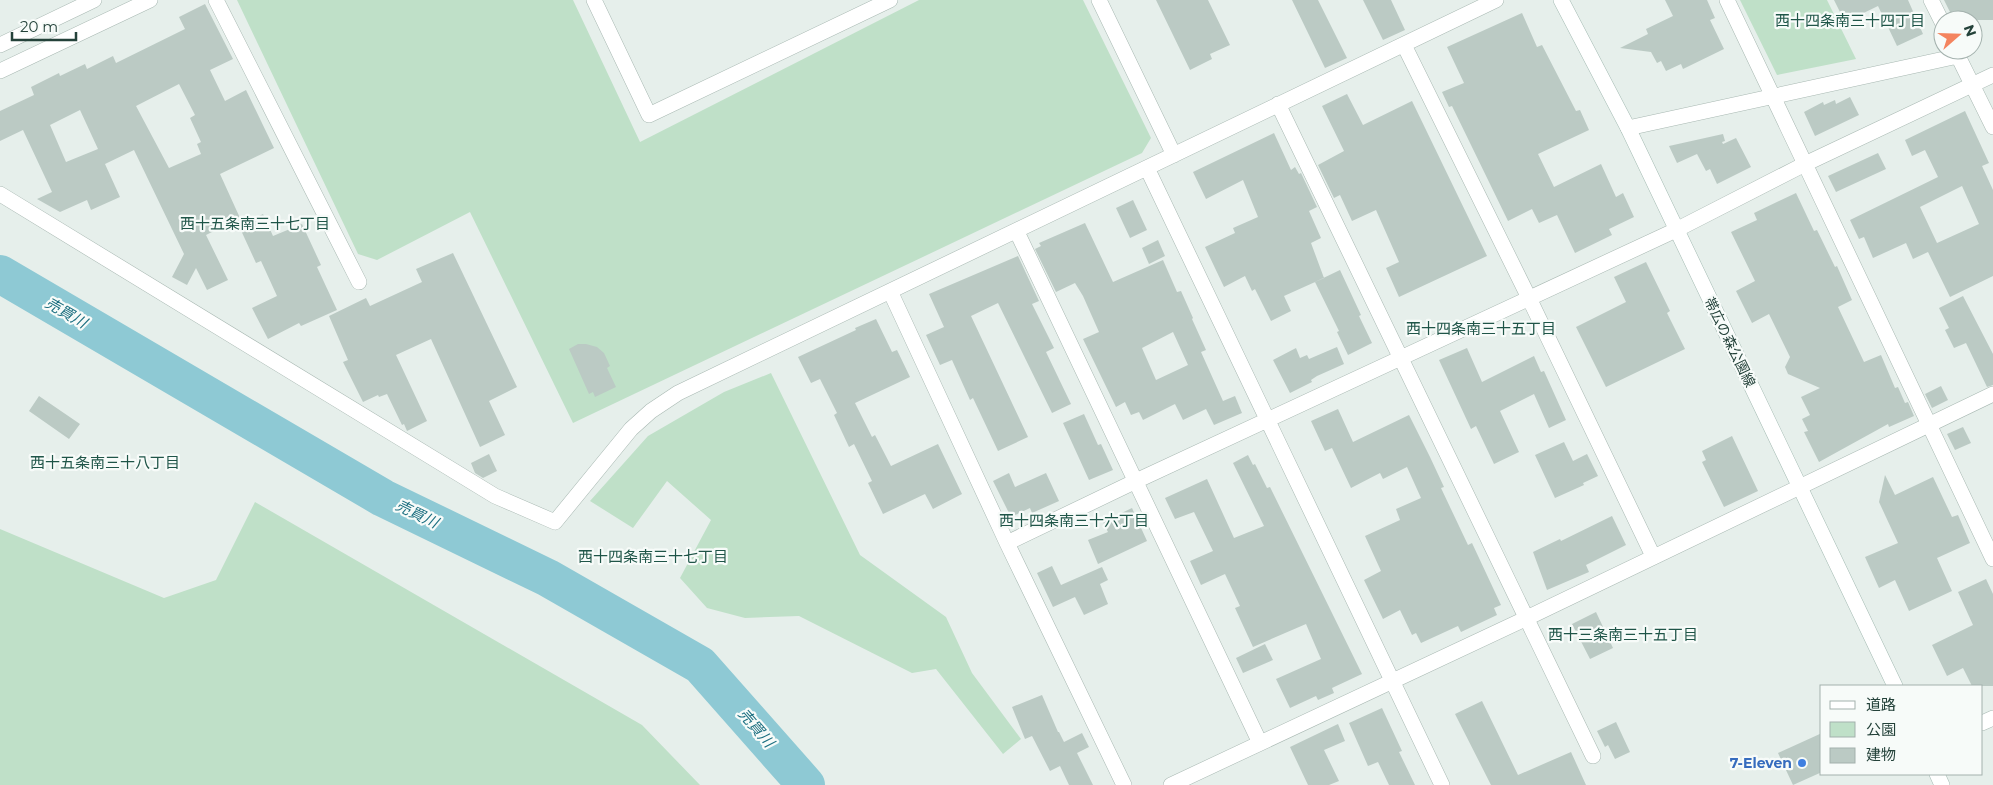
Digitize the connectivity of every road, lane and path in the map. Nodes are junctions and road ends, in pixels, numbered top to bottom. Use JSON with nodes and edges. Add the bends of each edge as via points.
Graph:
{"nodes":[{"id":1,"x":94,"y":0,"type":"edge"},
{"id":2,"x":150,"y":0,"type":"edge"},
{"id":3,"x":216,"y":0,"type":"edge"},
{"id":4,"x":594,"y":0,"type":"edge"},
{"id":5,"x":890,"y":0,"type":"edge"},
{"id":6,"x":1099,"y":0,"type":"edge"},
{"id":7,"x":1496,"y":0,"type":"edge"},
{"id":8,"x":1562,"y":0,"type":"edge"},
{"id":9,"x":1727,"y":0,"type":"edge"},
{"id":10,"x":0,"y":45,"type":"edge"},
{"id":11,"x":1404,"y":45,"type":"junction"},
{"id":12,"x":1933,"y":58,"type":"edge"},
{"id":13,"x":1960,"y":60,"type":"edge"},
{"id":14,"x":0,"y":71,"type":"edge"},
{"id":15,"x":1993,"y":75,"type":"edge"},
{"id":16,"x":1973,"y":85,"type":"junction"},
{"id":17,"x":1773,"y":95,"type":"junction"},
{"id":18,"x":1278,"y":104,"type":"junction"},
{"id":19,"x":1628,"y":128,"type":"junction"},
{"id":20,"x":1993,"y":128,"type":"edge"},
{"id":21,"x":1174,"y":155,"type":"junction"},
{"id":22,"x":1805,"y":164,"type":"junction"},
{"id":23,"x":1147,"y":168,"type":"junction"},
{"id":24,"x":0,"y":194,"type":"edge"},
{"id":25,"x":1676,"y":230,"type":"junction"},
{"id":26,"x":1017,"y":232,"type":"junction"},
{"id":27,"x":360,"y":282,"type":"dead end"},
{"id":28,"x":890,"y":291,"type":"junction"},
{"id":29,"x":1529,"y":298,"type":"junction"},
{"id":30,"x":1402,"y":357,"type":"junction"},
{"id":31,"x":1993,"y":394,"type":"edge"},
{"id":32,"x":1267,"y":419,"type":"junction"},
{"id":33,"x":1930,"y":425,"type":"junction"},
{"id":34,"x":1136,"y":481,"type":"junction"},
{"id":35,"x":1798,"y":486,"type":"junction"},
{"id":36,"x":1007,"y":543,"type":"junction"},
{"id":37,"x":1653,"y":556,"type":"junction"},
{"id":38,"x":1993,"y":559,"type":"edge"},
{"id":39,"x":1527,"y":618,"type":"junction"},
{"id":40,"x":1391,"y":680,"type":"junction"},
{"id":41,"x":1895,"y":685,"type":"edge"},
{"id":42,"x":1260,"y":743,"type":"junction"},
{"id":43,"x":1593,"y":756,"type":"dead end"},
{"id":44,"x":1124,"y":785,"type":"edge"},
{"id":45,"x":1171,"y":785,"type":"edge"},
{"id":46,"x":1442,"y":785,"type":"edge"}],
"edges":[{"from":1,"to":10,"type":"street"},
{"from":2,"to":14,"type":"street"},
{"from":3,"to":27,"type":"street"},
{"from":4,"to":5,"type":"street","via":[[649,115]]},
{"from":6,"to":21,"type":"street"},
{"from":7,"to":11,"type":"street"},
{"from":8,"to":19,"type":"street","name":"帯広の森公園線"},
{"from":9,"to":17,"type":"street"},
{"from":11,"to":18,"type":"street"},
{"from":11,"to":29,"type":"street"},
{"from":12,"to":17,"type":"street"},
{"from":13,"to":16,"type":"street"},
{"from":15,"to":16,"type":"street"},
{"from":16,"to":20,"type":"street"},
{"from":16,"to":22,"type":"street"},
{"from":17,"to":19,"type":"street"},
{"from":17,"to":22,"type":"street"},
{"from":18,"to":21,"type":"street"},
{"from":18,"to":30,"type":"street"},
{"from":19,"to":25,"type":"street","name":"帯広の森公園線"},
{"from":21,"to":23,"type":"street"},
{"from":22,"to":25,"type":"street"},
{"from":22,"to":33,"type":"street"},
{"from":23,"to":26,"type":"street"},
{"from":23,"to":32,"type":"street"},
{"from":24,"to":28,"type":"street","via":[[495,496],[555,522],[631,429],[651,411],[678,393]]},
{"from":25,"to":29,"type":"street"},
{"from":25,"to":35,"type":"street","name":"帯広の森公園線"},
{"from":26,"to":28,"type":"street"},
{"from":26,"to":34,"type":"street"},
{"from":28,"to":36,"type":"street"},
{"from":29,"to":30,"type":"street"},
{"from":29,"to":37,"type":"street"},
{"from":30,"to":32,"type":"street"},
{"from":30,"to":39,"type":"street"},
{"from":31,"to":33,"type":"street"},
{"from":32,"to":34,"type":"street"},
{"from":32,"to":40,"type":"street"},
{"from":33,"to":35,"type":"street"},
{"from":33,"to":38,"type":"street"},
{"from":34,"to":36,"type":"street"},
{"from":34,"to":42,"type":"street"},
{"from":35,"to":37,"type":"street"},
{"from":35,"to":41,"type":"street","name":"帯広の森公園線"},
{"from":36,"to":44,"type":"street"},
{"from":37,"to":39,"type":"street"},
{"from":39,"to":40,"type":"street"},
{"from":39,"to":43,"type":"street"},
{"from":40,"to":42,"type":"street"},
{"from":40,"to":46,"type":"street"},
{"from":42,"to":45,"type":"street"}]}
